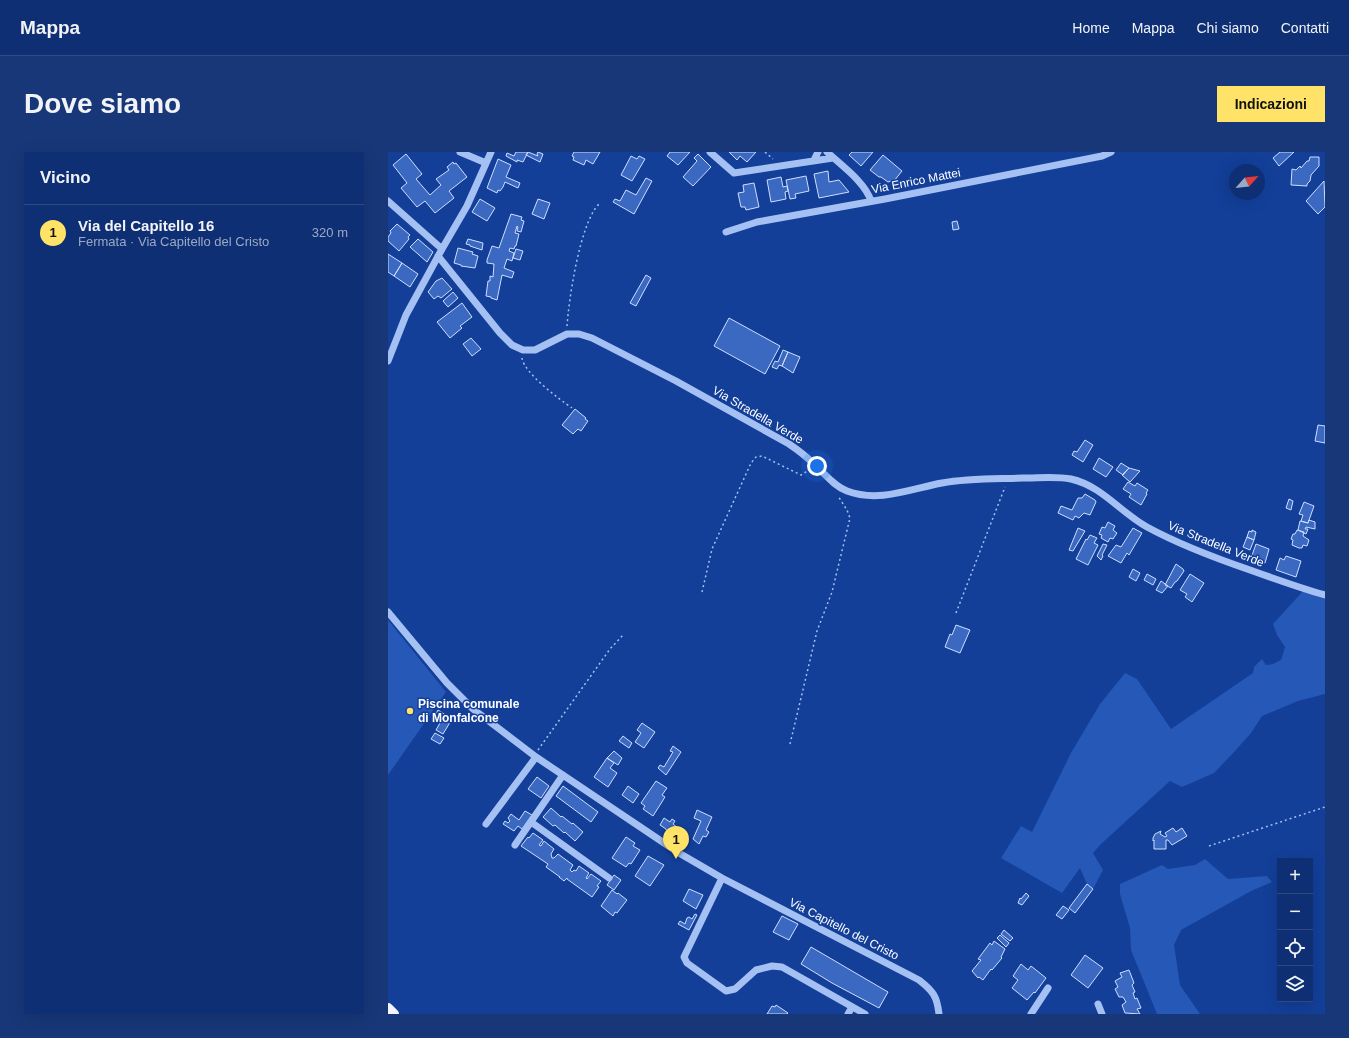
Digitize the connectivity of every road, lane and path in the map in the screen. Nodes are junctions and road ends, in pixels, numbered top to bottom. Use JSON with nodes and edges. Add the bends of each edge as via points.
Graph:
{"nodes":[{"id":1,"x":460,"y":152,"type":"edge"},
{"id":2,"x":490,"y":152,"type":"edge"},
{"id":3,"x":710,"y":152,"type":"edge"},
{"id":4,"x":818,"y":152,"type":"edge"},
{"id":5,"x":827,"y":152,"type":"edge"},
{"id":6,"x":1111,"y":152,"type":"edge"},
{"id":7,"x":833,"y":158,"type":"junction"},
{"id":8,"x":814,"y":160,"type":"junction"},
{"id":9,"x":486,"y":163,"type":"junction"},
{"id":10,"x":388,"y":201,"type":"edge"},
{"id":11,"x":871,"y":201,"type":"junction"},
{"id":12,"x":599,"y":204,"type":"dead end"},
{"id":13,"x":726,"y":232,"type":"dead end"},
{"id":14,"x":442,"y":249,"type":"junction"},
{"id":15,"x":438,"y":256,"type":"junction"},
{"id":16,"x":567,"y":334,"type":"junction"},
{"id":17,"x":523,"y":350,"type":"junction"},
{"id":18,"x":388,"y":361,"type":"edge"},
{"id":19,"x":572,"y":408,"type":"dead end"},
{"id":20,"x":815,"y":465,"type":"junction"},
{"id":21,"x":1010,"y":479,"type":"junction"},
{"id":22,"x":832,"y":482,"type":"junction"},
{"id":23,"x":702,"y":592,"type":"dead end"},
{"id":24,"x":1325,"y":595,"type":"edge"},
{"id":25,"x":388,"y":612,"type":"edge"},
{"id":26,"x":956,"y":613,"type":"dead end"},
{"id":27,"x":624,"y":634,"type":"dead end"},
{"id":28,"x":790,"y":744,"type":"dead end"},
{"id":29,"x":535,"y":756,"type":"junction"},
{"id":30,"x":563,"y":776,"type":"junction"},
{"id":31,"x":1325,"y":807,"type":"edge"},
{"id":32,"x":531,"y":822,"type":"junction"},
{"id":33,"x":486,"y":824,"type":"dead end"},
{"id":34,"x":515,"y":845,"type":"dead end"},
{"id":35,"x":1209,"y":846,"type":"dead end"},
{"id":36,"x":609,"y":878,"type":"dead end"},
{"id":37,"x":722,"y":878,"type":"junction"},
{"id":38,"x":1048,"y":988,"type":"dead end"},
{"id":39,"x":1098,"y":1004,"type":"dead end"},
{"id":40,"x":852,"y":1007,"type":"junction"},
{"id":41,"x":388,"y":1008,"type":"edge"},
{"id":42,"x":394,"y":1014,"type":"edge"},
{"id":43,"x":848,"y":1014,"type":"edge"},
{"id":44,"x":864,"y":1014,"type":"edge"},
{"id":45,"x":939,"y":1014,"type":"edge"},
{"id":46,"x":1031,"y":1014,"type":"edge"},
{"id":47,"x":1102,"y":1014,"type":"edge"}],
"edges":[{"from":1,"to":9,"type":"street"},
{"from":2,"to":9,"type":"street"},
{"from":3,"to":8,"type":"street","via":[[734,173]]},
{"from":4,"to":8,"type":"street"},
{"from":5,"to":7,"type":"street"},
{"from":6,"to":11,"type":"street","name":"Via Enrico Mattei","via":[[1102,156]]},
{"from":7,"to":8,"type":"street"},
{"from":7,"to":11,"type":"street","via":[[863,186]]},
{"from":9,"to":14,"type":"street","via":[[467,206]]},
{"from":10,"to":14,"type":"street"},
{"from":11,"to":13,"type":"street","name":"Via Enrico Mattei","via":[[758,222]]},
{"from":12,"to":16,"type":"path","via":[[590,218],[578,259],[572,285]]},
{"from":14,"to":15,"type":"street"},
{"from":15,"to":17,"type":"street","via":[[500,333],[512,346]]},
{"from":15,"to":18,"type":"street","via":[[406,315]]},
{"from":16,"to":17,"type":"street","via":[[536,350]]},
{"from":16,"to":20,"type":"street","name":"Via Stradella Verde","via":[[579,334],[610,346],[789,444]]},
{"from":17,"to":19,"type":"path","via":[[522,360],[527,368],[556,397]]},
{"from":20,"to":22,"type":"street","name":"Via Stradella Verde"},
{"from":20,"to":23,"type":"path","via":[[801,475],[762,456],[756,457],[748,469],[712,549]]},
{"from":21,"to":22,"type":"street","name":"Via Stradella Verde","via":[[961,480],[878,497],[846,491]]},
{"from":21,"to":24,"type":"street","name":"Via Stradella Verde","via":[[1072,479],[1104,495],[1127,515],[1169,539],[1226,562]]},
{"from":21,"to":26,"type":"path"},
{"from":22,"to":28,"type":"path","via":[[850,518],[832,592],[817,631]]},
{"from":25,"to":29,"type":"street","name":"Via Capitello del Cristo","via":[[447,683],[473,709]]},
{"from":27,"to":29,"type":"path","via":[[610,649]]},
{"from":29,"to":30,"type":"street","name":"Via Capitello del Cristo"},
{"from":29,"to":33,"type":"street"},
{"from":30,"to":32,"type":"street"},
{"from":30,"to":37,"type":"street","name":"Via Capitello del Cristo","via":[[679,853]]},
{"from":31,"to":35,"type":"path"},
{"from":32,"to":34,"type":"street"},
{"from":32,"to":36,"type":"street"},
{"from":37,"to":40,"type":"street","via":[[684,957],[687,963],[726,991],[735,989],[756,970],[772,966],[782,967]]},
{"from":37,"to":45,"type":"street","name":"Via Capitello del Cristo","via":[[919,980],[932,990],[938,1001]]},
{"from":38,"to":46,"type":"street"},
{"from":39,"to":47,"type":"street"},
{"from":40,"to":43,"type":"street"},
{"from":40,"to":44,"type":"street"},
{"from":41,"to":42,"type":"main road"}]}
